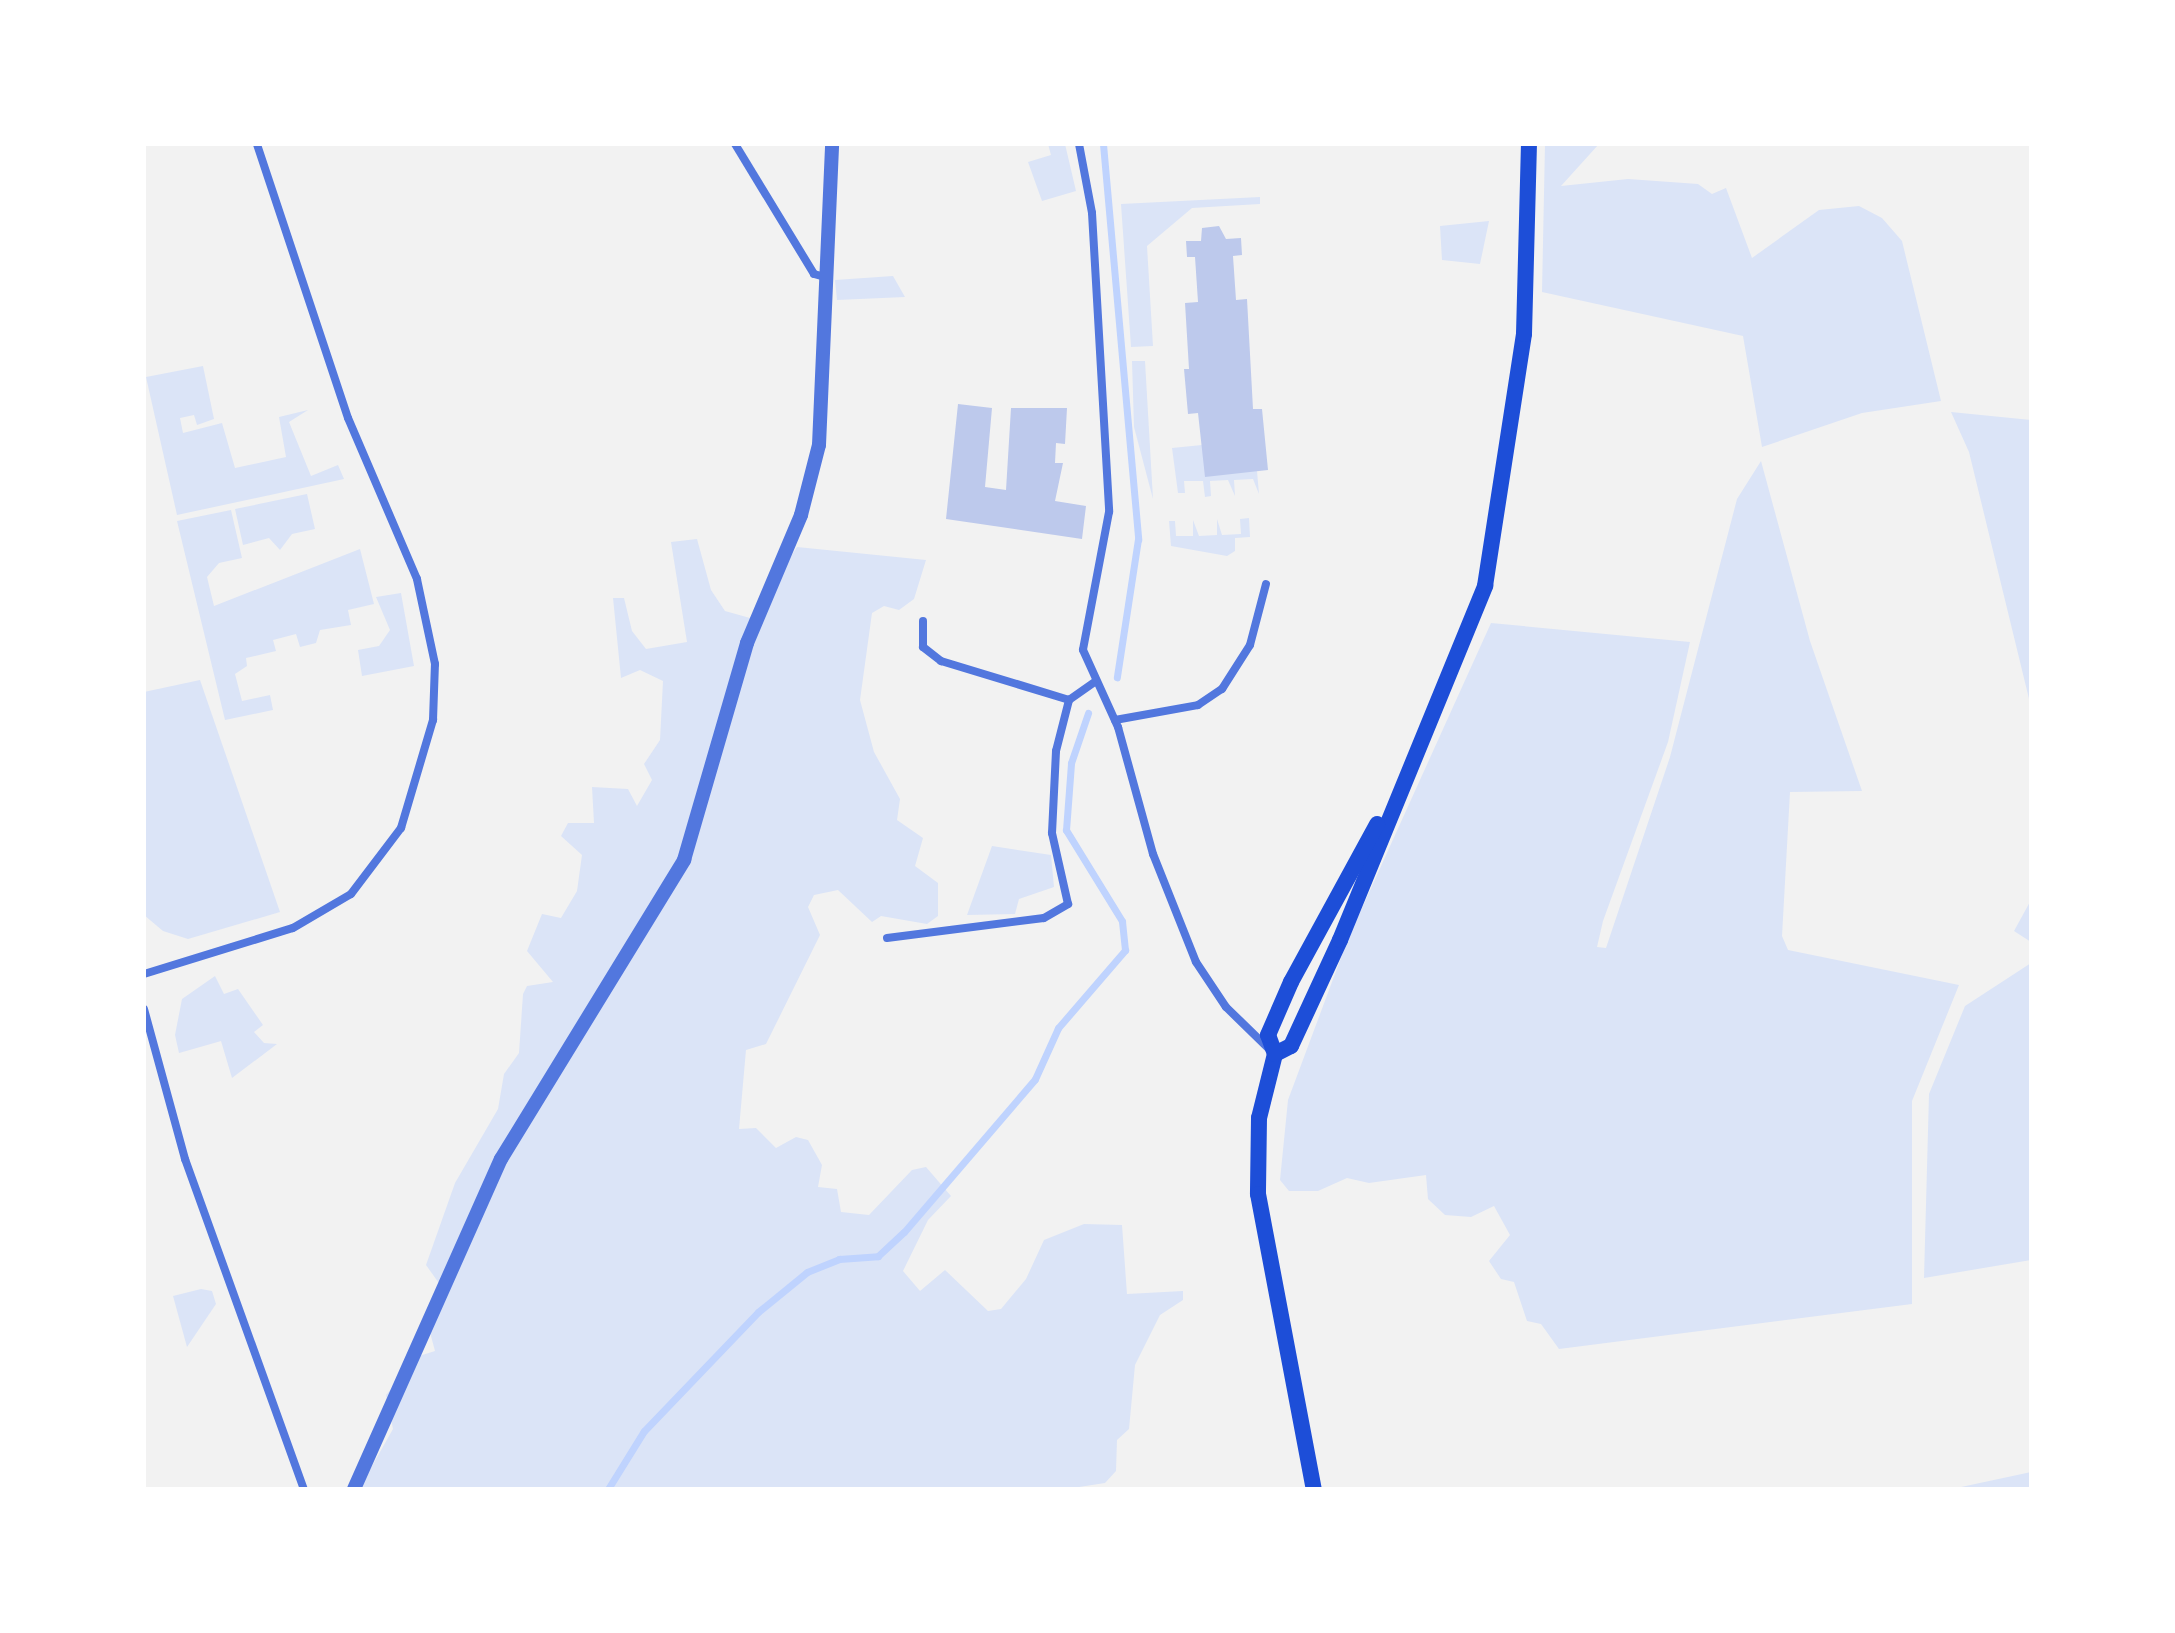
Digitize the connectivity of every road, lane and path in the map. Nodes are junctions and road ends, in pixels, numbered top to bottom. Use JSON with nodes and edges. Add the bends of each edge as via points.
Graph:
{"nodes":[{"id":1,"x":257,"y":144,"type":"edge"},
{"id":2,"x":735,"y":144,"type":"edge"},
{"id":3,"x":832,"y":144,"type":"edge"},
{"id":4,"x":1079,"y":144,"type":"edge"},
{"id":5,"x":1529,"y":144,"type":"edge"},
{"id":6,"x":825,"y":277,"type":"junction"},
{"id":7,"x":1266,"y":584,"type":"dead end"},
{"id":8,"x":923,"y":621,"type":"dead end"},
{"id":9,"x":1096,"y":681,"type":"junction"},
{"id":10,"x":1069,"y":700,"type":"junction"},
{"id":11,"x":1115,"y":720,"type":"junction"},
{"id":12,"x":1404,"y":778,"type":"junction"},
{"id":13,"x":887,"y":938,"type":"dead end"},
{"id":14,"x":144,"y":974,"type":"edge"},
{"id":15,"x":144,"y":1009,"type":"edge"},
{"id":16,"x":1275,"y":1054,"type":"junction"},
{"id":17,"x":304,"y":1489,"type":"edge"},
{"id":18,"x":354,"y":1489,"type":"edge"},
{"id":19,"x":1314,"y":1489,"type":"edge"}],
"edges":[{"from":1,"to":14,"type":"street","via":[[348,418],[417,579],[435,664],[433,720],[401,828],[351,894],[293,928]]},
{"from":2,"to":6,"type":"street","via":[[814,274]]},
{"from":3,"to":6,"type":"street"},
{"from":4,"to":9,"type":"street","via":[[1092,210],[1109,512],[1082,642]]},
{"from":5,"to":12,"type":"main road","via":[[1526,309],[1493,559],[1464,647]]},
{"from":6,"to":18,"type":"street","via":[[827,387],[817,456],[801,515],[747,643],[684,860],[501,1159]]},
{"from":7,"to":11,"type":"street","via":[[1250,645],[1222,689],[1198,705]]},
{"from":8,"to":10,"type":"street","via":[[923,647],[941,661]]},
{"from":9,"to":10,"type":"street"},
{"from":9,"to":11,"type":"street"},
{"from":10,"to":13,"type":"street","via":[[1051,804],[1068,904],[1044,918]]},
{"from":11,"to":16,"type":"street","via":[[1153,854],[1196,962],[1226,1007]]},
{"from":12,"to":16,"type":"main road","via":[[1291,1046]]},
{"from":12,"to":16,"type":"main road","via":[[1291,982],[1268,1035]]},
{"from":15,"to":17,"type":"street","via":[[220,1263]]},
{"from":16,"to":19,"type":"main road","via":[[1259,1118],[1258,1194]]}]}
